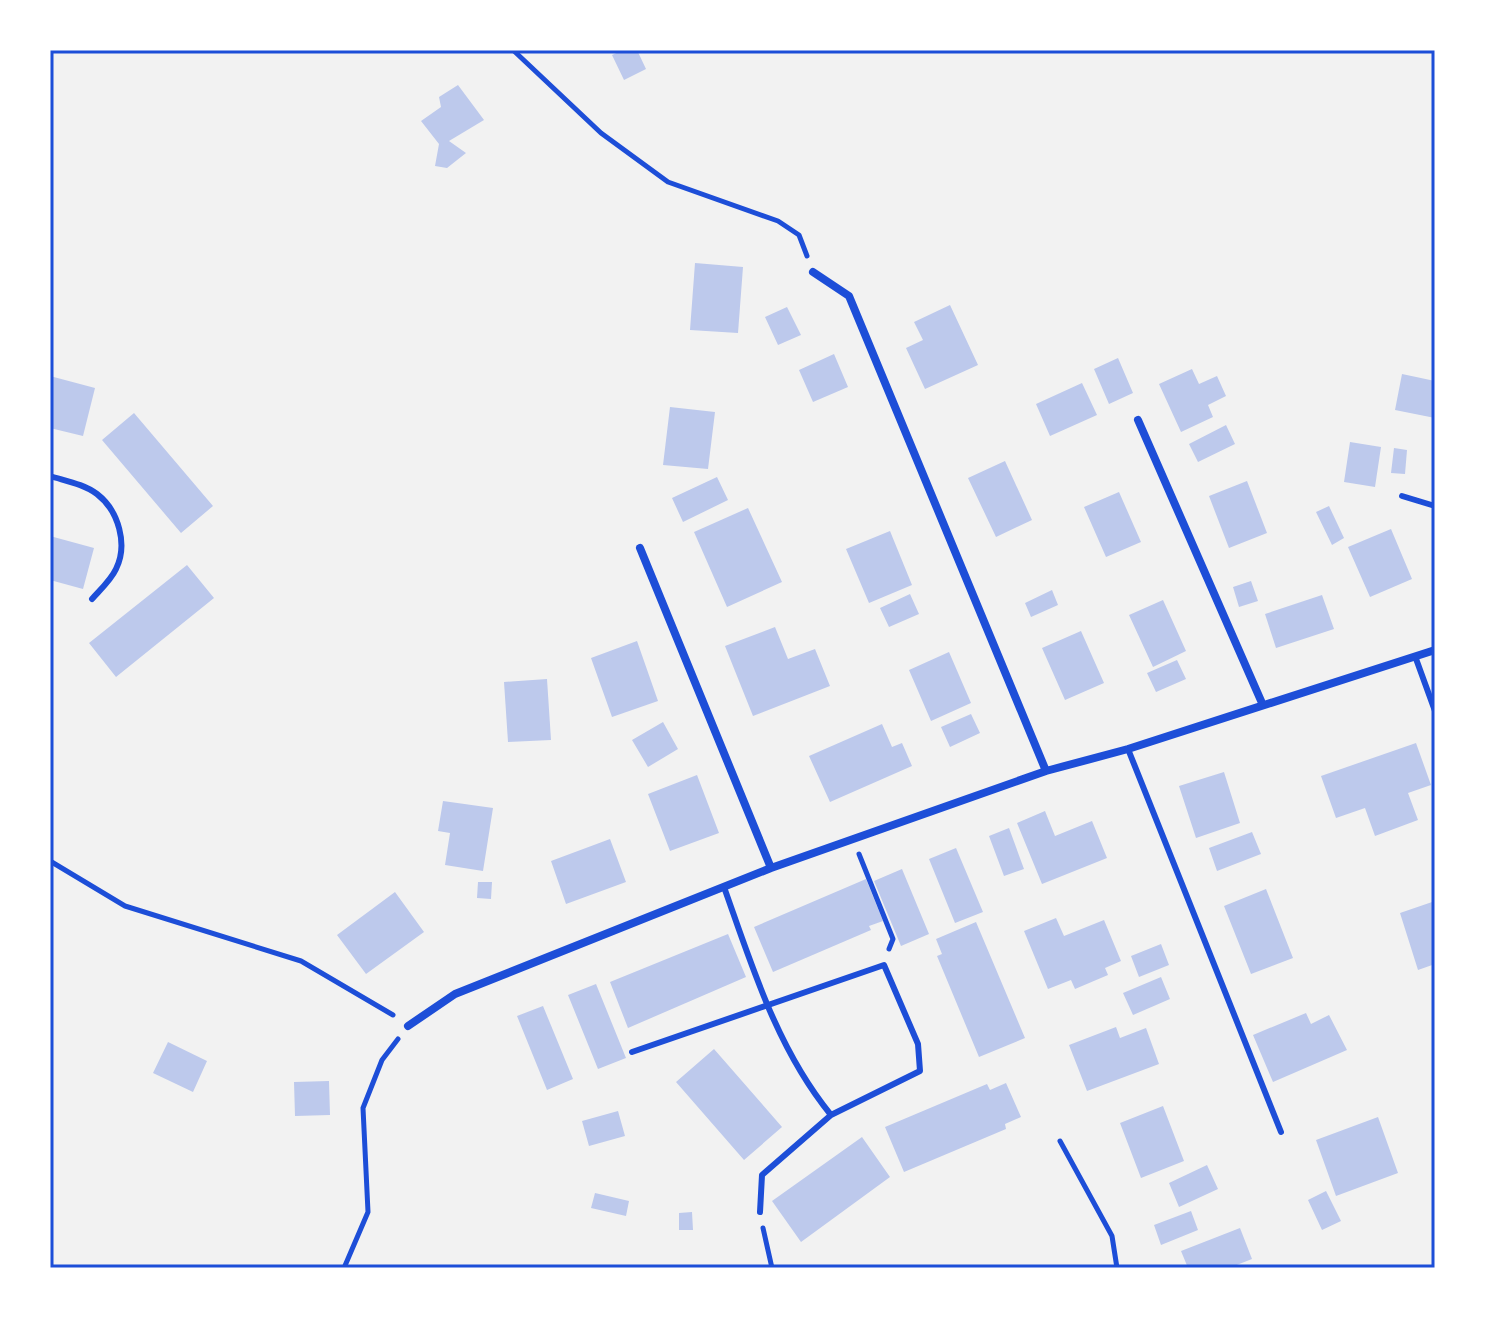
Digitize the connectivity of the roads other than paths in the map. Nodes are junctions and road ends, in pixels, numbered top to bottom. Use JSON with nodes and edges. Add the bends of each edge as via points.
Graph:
{"nodes":[{"id":1,"x":813,"y":272,"type":"road end"},
{"id":2,"x":1138,"y":420,"type":"dead end"},
{"id":3,"x":50,"y":476,"type":"edge"},
{"id":4,"x":1402,"y":496,"type":"dead end"},
{"id":5,"x":1435,"y":506,"type":"edge"},
{"id":6,"x":640,"y":548,"type":"dead end"},
{"id":7,"x":92,"y":599,"type":"dead end"},
{"id":8,"x":1435,"y":650,"type":"edge"},
{"id":9,"x":1415,"y":656,"type":"junction"},
{"id":10,"x":1262,"y":703,"type":"junction"},
{"id":11,"x":1435,"y":711,"type":"edge"},
{"id":12,"x":1128,"y":749,"type":"junction"},
{"id":13,"x":1046,"y":771,"type":"junction"},
{"id":14,"x":771,"y":868,"type":"junction"},
{"id":15,"x":724,"y":887,"type":"junction"},
{"id":16,"x":767,"y":1006,"type":"junction"},
{"id":17,"x":408,"y":1026,"type":"road end"},
{"id":18,"x":632,"y":1052,"type":"dead end"},
{"id":19,"x":831,"y":1115,"type":"junction"},
{"id":20,"x":1281,"y":1132,"type":"dead end"},
{"id":21,"x":760,"y":1212,"type":"road end"}],
"edges":[{"from":1,"to":13,"type":"street","via":[[849,296]]},
{"from":2,"to":10,"type":"street"},
{"from":3,"to":7,"type":"lane","via":[[100,496],[121,533],[123,549],[116,571]]},
{"from":4,"to":5,"type":"lane"},
{"from":6,"to":14,"type":"street"},
{"from":8,"to":9,"type":"street"},
{"from":9,"to":10,"type":"street"},
{"from":9,"to":11,"type":"lane"},
{"from":10,"to":12,"type":"street"},
{"from":12,"to":13,"type":"street"},
{"from":12,"to":20,"type":"lane"},
{"from":13,"to":14,"type":"street"},
{"from":14,"to":15,"type":"street"},
{"from":15,"to":16,"type":"lane"},
{"from":15,"to":17,"type":"street","via":[[455,994]]},
{"from":16,"to":18,"type":"lane"},
{"from":16,"to":19,"type":"lane","via":[[809,1088]]},
{"from":16,"to":19,"type":"lane","via":[[884,965],[918,1044],[920,1071]]},
{"from":19,"to":21,"type":"lane","via":[[762,1175]]}]}
